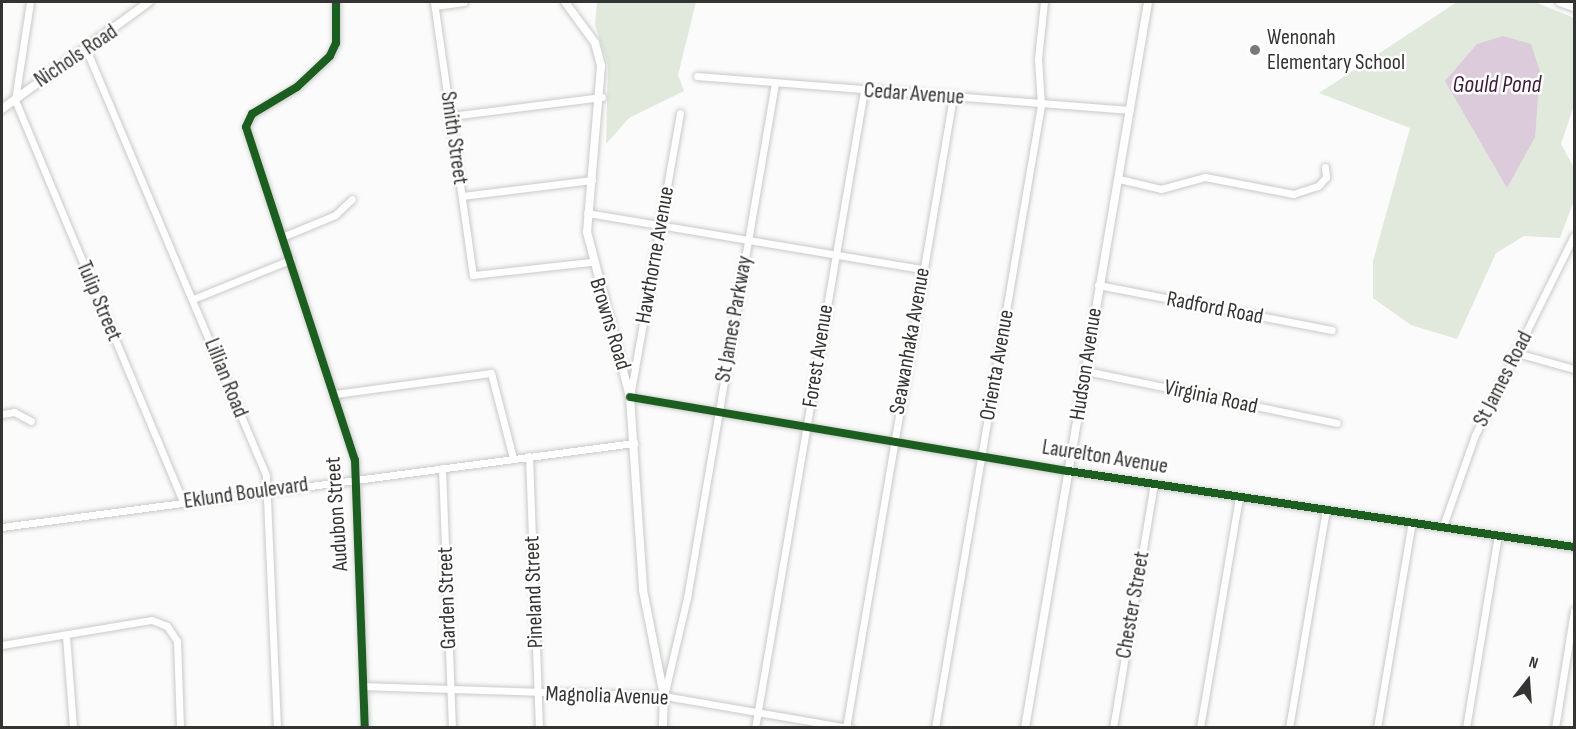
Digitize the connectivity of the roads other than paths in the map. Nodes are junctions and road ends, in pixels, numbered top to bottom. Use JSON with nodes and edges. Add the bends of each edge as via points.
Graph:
{"nodes":[{"id":1,"x":30,"y":2,"type":"edge"},
{"id":2,"x":149,"y":2,"type":"edge"},
{"id":3,"x":336,"y":2,"type":"edge"},
{"id":4,"x":464,"y":2,"type":"edge"},
{"id":5,"x":565,"y":2,"type":"edge"},
{"id":6,"x":1044,"y":2,"type":"edge"},
{"id":7,"x":1148,"y":2,"type":"edge"},
{"id":8,"x":1560,"y":2,"type":"edge"},
{"id":9,"x":435,"y":4,"type":"edge"},
{"id":10,"x":1575,"y":7,"type":"edge"},
{"id":11,"x":86,"y":50,"type":"junction"},
{"id":12,"x":697,"y":76,"type":"dead end"},
{"id":13,"x":775,"y":82,"type":"junction"},
{"id":14,"x":864,"y":90,"type":"junction"},
{"id":15,"x":602,"y":97,"type":"junction"},
{"id":16,"x":953,"y":97,"type":"junction"},
{"id":17,"x":15,"y":100,"type":"junction"},
{"id":18,"x":1041,"y":105,"type":"junction"},
{"id":19,"x":2,"y":109,"type":"edge"},
{"id":20,"x":1130,"y":111,"type":"junction"},
{"id":21,"x":680,"y":113,"type":"dead end"},
{"id":22,"x":451,"y":116,"type":"junction"},
{"id":23,"x":1325,"y":167,"type":"dead end"},
{"id":24,"x":1119,"y":179,"type":"junction"},
{"id":25,"x":592,"y":180,"type":"junction"},
{"id":26,"x":462,"y":196,"type":"junction"},
{"id":27,"x":352,"y":199,"type":"dead end"},
{"id":28,"x":586,"y":213,"type":"junction"},
{"id":29,"x":660,"y":226,"type":"junction"},
{"id":30,"x":1575,"y":236,"type":"edge"},
{"id":31,"x":282,"y":237,"type":"junction"},
{"id":32,"x":747,"y":240,"type":"junction"},
{"id":33,"x":835,"y":254,"type":"junction"},
{"id":34,"x":290,"y":260,"type":"junction"},
{"id":35,"x":591,"y":262,"type":"junction"},
{"id":36,"x":922,"y":269,"type":"junction"},
{"id":37,"x":1098,"y":285,"type":"junction"},
{"id":38,"x":193,"y":299,"type":"junction"},
{"id":39,"x":1332,"y":330,"type":"dead end"},
{"id":40,"x":1517,"y":353,"type":"junction"},
{"id":41,"x":1575,"y":369,"type":"edge"},
{"id":42,"x":1086,"y":371,"type":"junction"},
{"id":43,"x":334,"y":394,"type":"junction"},
{"id":44,"x":630,"y":397,"type":"junction"},
{"id":45,"x":719,"y":412,"type":"junction"},
{"id":46,"x":2,"y":414,"type":"edge"},
{"id":47,"x":31,"y":421,"type":"dead end"},
{"id":48,"x":1337,"y":423,"type":"dead end"},
{"id":49,"x":806,"y":428,"type":"junction"},
{"id":50,"x":893,"y":442,"type":"junction"},
{"id":51,"x":633,"y":443,"type":"junction"},
{"id":52,"x":981,"y":455,"type":"junction"},
{"id":53,"x":529,"y":456,"type":"junction"},
{"id":54,"x":513,"y":458,"type":"junction"},
{"id":55,"x":442,"y":468,"type":"junction"},
{"id":56,"x":1068,"y":471,"type":"junction"},
{"id":57,"x":357,"y":479,"type":"junction"},
{"id":58,"x":1154,"y":483,"type":"junction"},
{"id":59,"x":268,"y":490,"type":"junction"},
{"id":60,"x":1239,"y":497,"type":"junction"},
{"id":61,"x":183,"y":502,"type":"junction"},
{"id":62,"x":1326,"y":510,"type":"junction"},
{"id":63,"x":1412,"y":522,"type":"junction"},
{"id":64,"x":1443,"y":526,"type":"junction"},
{"id":65,"x":2,"y":527,"type":"edge"},
{"id":66,"x":1498,"y":535,"type":"junction"},
{"id":67,"x":1575,"y":547,"type":"edge"},
{"id":68,"x":1575,"y":611,"type":"edge"},
{"id":69,"x":66,"y":636,"type":"junction"},
{"id":70,"x":2,"y":645,"type":"edge"},
{"id":71,"x":363,"y":686,"type":"junction"},
{"id":72,"x":451,"y":690,"type":"junction"},
{"id":73,"x":538,"y":693,"type":"junction"},
{"id":74,"x":664,"y":696,"type":"junction"},
{"id":75,"x":758,"y":712,"type":"junction"},
{"id":76,"x":847,"y":727,"type":"edge"},
{"id":77,"x":73,"y":728,"type":"edge"},
{"id":78,"x":180,"y":728,"type":"edge"},
{"id":79,"x":277,"y":728,"type":"edge"},
{"id":80,"x":365,"y":728,"type":"edge"},
{"id":81,"x":452,"y":728,"type":"edge"},
{"id":82,"x":539,"y":728,"type":"edge"},
{"id":83,"x":663,"y":728,"type":"edge"},
{"id":84,"x":755,"y":728,"type":"edge"},
{"id":85,"x":934,"y":728,"type":"edge"},
{"id":86,"x":1025,"y":728,"type":"edge"},
{"id":87,"x":1113,"y":728,"type":"edge"},
{"id":88,"x":1200,"y":728,"type":"edge"},
{"id":89,"x":1289,"y":728,"type":"edge"},
{"id":90,"x":1377,"y":728,"type":"edge"},
{"id":91,"x":1466,"y":728,"type":"edge"},
{"id":92,"x":1555,"y":728,"type":"edge"}],
"edges":[{"from":1,"to":17,"type":"street"},
{"from":2,"to":11,"type":"street","name":"Nichols Road"},
{"from":3,"to":31,"type":"street","name":"Audubon Street","via":[[336,44],[330,56],[297,87],[252,114],[246,127]]},
{"from":4,"to":9,"type":"street"},
{"from":5,"to":15,"type":"street","name":"Browns Road","via":[[595,44]]},
{"from":6,"to":18,"type":"street","name":"Orienta Avenue","via":[[1038,59]]},
{"from":7,"to":20,"type":"street","name":"Hudson Avenue"},
{"from":8,"to":10,"type":"street"},
{"from":9,"to":22,"type":"street","name":"Smith Street"},
{"from":11,"to":17,"type":"street","name":"Nichols Road"},
{"from":11,"to":38,"type":"street","name":"Lillian Road"},
{"from":12,"to":13,"type":"street","name":"Cedar Avenue"},
{"from":13,"to":14,"type":"street","name":"Cedar Avenue"},
{"from":13,"to":32,"type":"street","name":"St James Parkway"},
{"from":14,"to":16,"type":"street","name":"Cedar Avenue"},
{"from":14,"to":33,"type":"street","name":"Forest Avenue"},
{"from":15,"to":22,"type":"street"},
{"from":15,"to":25,"type":"street","name":"Browns Road"},
{"from":16,"to":18,"type":"street","name":"Cedar Avenue"},
{"from":16,"to":36,"type":"street","name":"Seawanhaka Avenue"},
{"from":17,"to":19,"type":"street","name":"Nichols Road"},
{"from":17,"to":61,"type":"street","name":"Tulip Street"},
{"from":18,"to":20,"type":"street","name":"Cedar Avenue"},
{"from":18,"to":52,"type":"street","name":"Orienta Avenue"},
{"from":20,"to":24,"type":"street","name":"Hudson Avenue"},
{"from":21,"to":29,"type":"street","name":"Hawthorne Avenue"},
{"from":22,"to":26,"type":"street","name":"Smith Street"},
{"from":23,"to":24,"type":"street","via":[[1326,177],[1318,186],[1293,194],[1205,177],[1161,189]]},
{"from":24,"to":37,"type":"street","name":"Hudson Avenue"},
{"from":25,"to":26,"type":"street"},
{"from":25,"to":28,"type":"street","name":"Browns Road"},
{"from":26,"to":35,"type":"street","name":"Smith Street","via":[[473,275]]},
{"from":27,"to":31,"type":"street","via":[[335,215]]},
{"from":28,"to":29,"type":"street"},
{"from":28,"to":35,"type":"street","name":"Browns Road"},
{"from":29,"to":32,"type":"street"},
{"from":29,"to":44,"type":"street","name":"Hawthorne Avenue"},
{"from":30,"to":40,"type":"street","name":"St James Road"},
{"from":31,"to":34,"type":"street","name":"Audubon Street"},
{"from":32,"to":33,"type":"street"},
{"from":32,"to":45,"type":"street","name":"St James Parkway"},
{"from":33,"to":36,"type":"street"},
{"from":33,"to":49,"type":"street","name":"Forest Avenue"},
{"from":34,"to":38,"type":"street"},
{"from":34,"to":43,"type":"street","name":"Audubon Street"},
{"from":35,"to":44,"type":"street","name":"Browns Road"},
{"from":36,"to":50,"type":"street","name":"Seawanhaka Avenue"},
{"from":37,"to":39,"type":"street","name":"Radford Road"},
{"from":37,"to":42,"type":"street","name":"Hudson Avenue"},
{"from":38,"to":59,"type":"street","name":"Lillian Road"},
{"from":40,"to":41,"type":"street"},
{"from":40,"to":64,"type":"street","name":"St James Road","via":[[1475,435]]},
{"from":42,"to":48,"type":"street","name":"Virginia Road"},
{"from":42,"to":56,"type":"street","name":"Hudson Avenue"},
{"from":43,"to":54,"type":"street","via":[[491,373]]},
{"from":43,"to":57,"type":"street","name":"Audubon Street"},
{"from":44,"to":45,"type":"street","name":"Laurelton Avenue"},
{"from":44,"to":51,"type":"street","name":"Browns Road"},
{"from":45,"to":49,"type":"street","name":"Laurelton Avenue"},
{"from":45,"to":74,"type":"street","name":"St James Parkway","via":[[674,671]]},
{"from":46,"to":47,"type":"street","via":[[14,412]]},
{"from":49,"to":50,"type":"street","name":"Laurelton Avenue"},
{"from":49,"to":75,"type":"street","name":"Forest Avenue"},
{"from":50,"to":52,"type":"street","name":"Laurelton Avenue"},
{"from":50,"to":76,"type":"street","name":"Seawanhaka Avenue"},
{"from":51,"to":53,"type":"street","name":"Eklund Boulevard"},
{"from":51,"to":74,"type":"street","name":"Browns Road","via":[[643,590]]},
{"from":52,"to":56,"type":"street","name":"Laurelton Avenue"},
{"from":52,"to":85,"type":"street","name":"Orienta Avenue"},
{"from":53,"to":54,"type":"street","name":"Eklund Boulevard"},
{"from":53,"to":73,"type":"street","name":"Pineland Street"},
{"from":54,"to":55,"type":"street","name":"Eklund Boulevard"},
{"from":55,"to":57,"type":"street","name":"Eklund Boulevard"},
{"from":55,"to":72,"type":"street","name":"Garden Street"},
{"from":56,"to":58,"type":"street","name":"Laurelton Avenue"},
{"from":56,"to":86,"type":"street","name":"Hudson Avenue"},
{"from":57,"to":59,"type":"street","name":"Eklund Boulevard"},
{"from":57,"to":71,"type":"street","name":"Audubon Street"},
{"from":58,"to":60,"type":"street","name":"Laurelton Avenue"},
{"from":58,"to":87,"type":"street","name":"Chester Street"},
{"from":59,"to":61,"type":"street","name":"Eklund Boulevard"},
{"from":59,"to":79,"type":"street","name":"Lillian Road"},
{"from":60,"to":62,"type":"street","name":"Laurelton Avenue"},
{"from":60,"to":88,"type":"street"},
{"from":61,"to":65,"type":"street","name":"Eklund Boulevard"},
{"from":62,"to":63,"type":"street","name":"Laurelton Avenue"},
{"from":62,"to":89,"type":"street"},
{"from":63,"to":64,"type":"street","name":"Laurelton Avenue"},
{"from":63,"to":90,"type":"street"},
{"from":64,"to":66,"type":"street","name":"Laurelton Avenue"},
{"from":66,"to":67,"type":"street","name":"Laurelton Avenue"},
{"from":66,"to":91,"type":"street"},
{"from":68,"to":92,"type":"street"},
{"from":69,"to":70,"type":"street"},
{"from":69,"to":77,"type":"street"},
{"from":69,"to":78,"type":"street","via":[[152,621],[167,626],[177,641]]},
{"from":71,"to":72,"type":"street","name":"Magnolia Avenue"},
{"from":71,"to":80,"type":"street","name":"Audubon Street"},
{"from":72,"to":73,"type":"street","name":"Magnolia Avenue"},
{"from":72,"to":81,"type":"street","name":"Garden Street"},
{"from":73,"to":74,"type":"street","name":"Magnolia Avenue"},
{"from":73,"to":82,"type":"street","name":"Pineland Street"},
{"from":74,"to":75,"type":"street","name":"Magnolia Avenue"},
{"from":74,"to":83,"type":"street","name":"Browns Road"},
{"from":75,"to":76,"type":"street","name":"Magnolia Avenue"},
{"from":75,"to":84,"type":"street","name":"Forest Avenue"}]}
